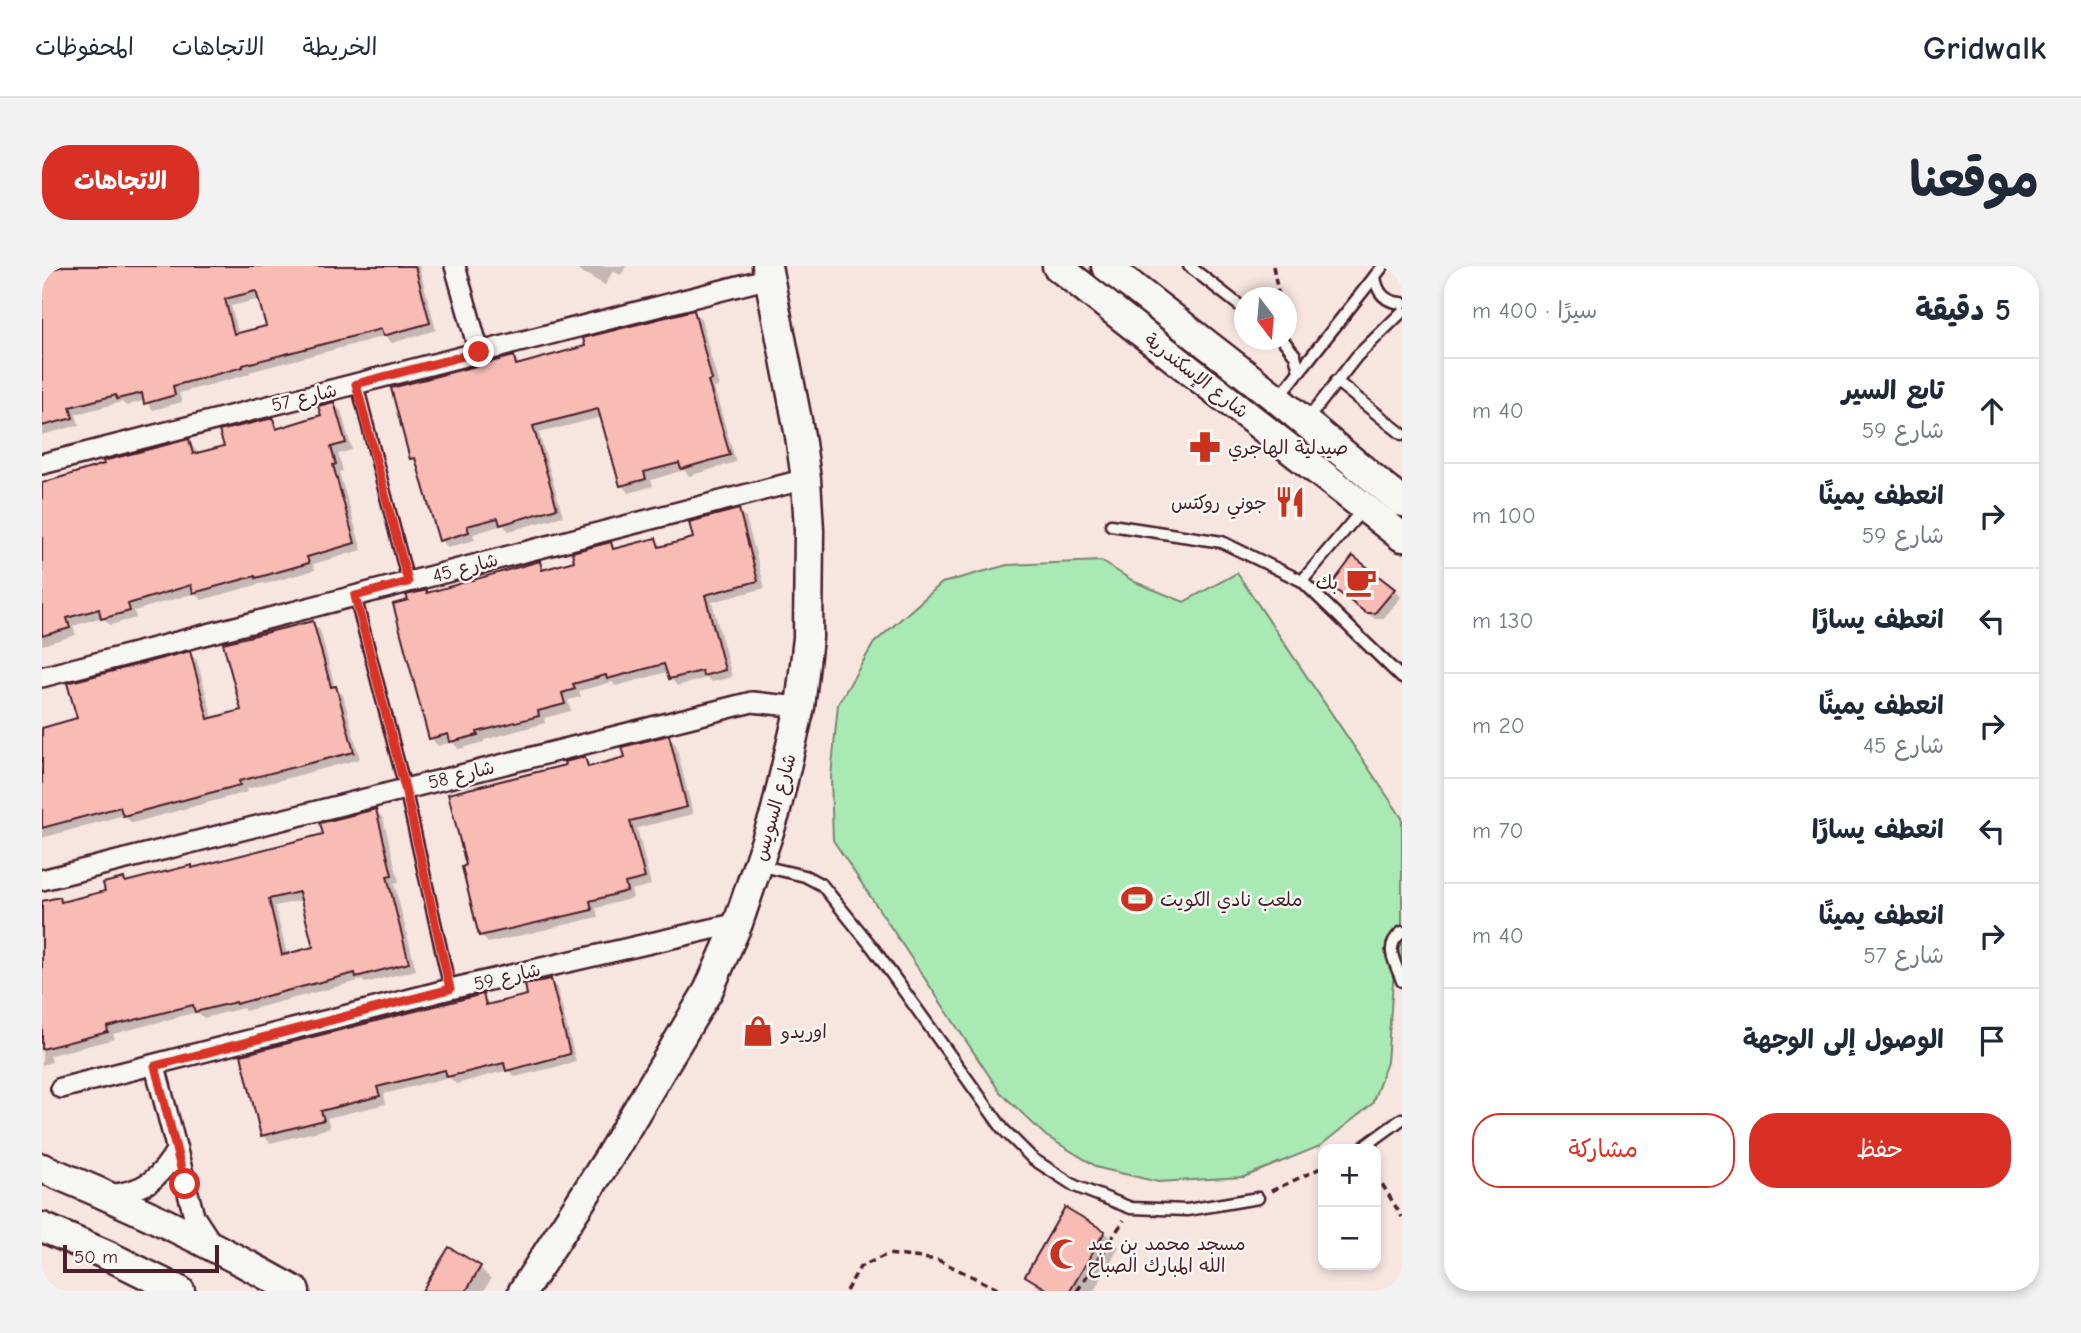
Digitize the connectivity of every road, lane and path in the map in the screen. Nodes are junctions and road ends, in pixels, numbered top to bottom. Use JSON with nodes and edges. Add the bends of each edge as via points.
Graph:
{"nodes":[{"id":1,"x":455,"y":266,"type":"edge"},
{"id":2,"x":1057,"y":266,"type":"edge"},
{"id":3,"x":1106,"y":266,"type":"edge"},
{"id":4,"x":1189,"y":266,"type":"edge"},
{"id":5,"x":1273,"y":266,"type":"edge"},
{"id":6,"x":1383,"y":266,"type":"edge"},
{"id":7,"x":768,"y":272,"type":"edge"},
{"id":8,"x":1375,"y":276,"type":"junction"},
{"id":9,"x":1277,"y":287,"type":"edge"},
{"id":10,"x":1234,"y":301,"type":"edge"},
{"id":11,"x":1402,"y":303,"type":"edge"},
{"id":12,"x":1402,"y":312,"type":"edge"},
{"id":13,"x":1291,"y":350,"type":"edge"},
{"id":14,"x":479,"y":352,"type":"junction"},
{"id":15,"x":1299,"y":371,"type":"junction"},
{"id":16,"x":1336,"y":382,"type":"junction"},
{"id":17,"x":356,"y":384,"type":"junction"},
{"id":18,"x":1277,"y":399,"type":"junction"},
{"id":19,"x":1259,"y":423,"type":"junction"},
{"id":20,"x":1402,"y":434,"type":"edge"},
{"id":21,"x":1297,"y":435,"type":"junction"},
{"id":22,"x":42,"y":464,"type":"edge"},
{"id":23,"x":806,"y":479,"type":"junction"},
{"id":24,"x":1402,"y":502,"type":"edge"},
{"id":25,"x":1366,"y":507,"type":"junction"},
{"id":26,"x":1111,"y":525,"type":"dead end"},
{"id":27,"x":1402,"y":537,"type":"edge"},
{"id":28,"x":1302,"y":581,"type":"junction"},
{"id":29,"x":408,"y":582,"type":"junction"},
{"id":30,"x":355,"y":596,"type":"junction"},
{"id":31,"x":42,"y":677,"type":"edge"},
{"id":32,"x":1402,"y":678,"type":"edge"},
{"id":33,"x":800,"y":707,"type":"junction"},
{"id":34,"x":405,"y":788,"type":"junction"},
{"id":35,"x":758,"y":865,"type":"junction"},
{"id":36,"x":42,"y":880,"type":"edge"},
{"id":37,"x":738,"y":922,"type":"junction"},
{"id":38,"x":1402,"y":932,"type":"edge"},
{"id":39,"x":1402,"y":981,"type":"edge"},
{"id":40,"x":450,"y":989,"type":"junction"},
{"id":41,"x":155,"y":1066,"type":"junction"},
{"id":42,"x":61,"y":1088,"type":"dead end"},
{"id":43,"x":1402,"y":1119,"type":"edge"},
{"id":44,"x":1368,"y":1144,"type":"edge"},
{"id":45,"x":177,"y":1149,"type":"junction"},
{"id":46,"x":42,"y":1168,"type":"edge"},
{"id":47,"x":1318,"y":1169,"type":"edge"},
{"id":48,"x":1381,"y":1182,"type":"edge"},
{"id":49,"x":109,"y":1195,"type":"junction"},
{"id":50,"x":1258,"y":1198,"type":"joint"},
{"id":51,"x":1131,"y":1209,"type":"junction"},
{"id":52,"x":1402,"y":1217,"type":"edge"},
{"id":53,"x":42,"y":1227,"type":"edge"},
{"id":54,"x":214,"y":1245,"type":"junction"},
{"id":55,"x":180,"y":1291,"type":"edge"},
{"id":56,"x":295,"y":1291,"type":"edge"},
{"id":57,"x":523,"y":1291,"type":"edge"},
{"id":58,"x":846,"y":1291,"type":"edge"},
{"id":59,"x":1002,"y":1291,"type":"edge"},
{"id":60,"x":1077,"y":1291,"type":"edge"}],
"edges":[{"from":1,"to":14,"type":"street"},
{"from":2,"to":19,"type":"street","name":"شارع الإسكندرية"},
{"from":3,"to":18,"type":"street","name":"شارع الإسكندرية"},
{"from":4,"to":10,"type":"lane"},
{"from":5,"to":9,"type":"path"},
{"from":6,"to":8,"type":"lane"},
{"from":7,"to":14,"type":"street","name":"شارع 57"},
{"from":7,"to":23,"type":"street","name":"شارع السويس"},
{"from":8,"to":11,"type":"lane","via":[[1381,295]]},
{"from":8,"to":15,"type":"lane"},
{"from":12,"to":16,"type":"lane"},
{"from":13,"to":15,"type":"lane"},
{"from":14,"to":17,"type":"street","name":"شارع 57"},
{"from":15,"to":18,"type":"lane"},
{"from":16,"to":20,"type":"lane"},
{"from":16,"to":21,"type":"lane"},
{"from":17,"to":22,"type":"street","name":"شارع 57"},
{"from":17,"to":29,"type":"lane"},
{"from":18,"to":19,"type":"street"},
{"from":18,"to":21,"type":"street","name":"شارع الإسكندرية"},
{"from":19,"to":21,"type":"street","name":"شارع الإسكندرية"},
{"from":21,"to":24,"type":"street","name":"شارع الإسكندرية"},
{"from":21,"to":25,"type":"street","name":"شارع الإسكندرية"},
{"from":23,"to":29,"type":"street","name":"شارع 45"},
{"from":23,"to":33,"type":"street","name":"شارع السويس","via":[[808,638]]},
{"from":25,"to":27,"type":"street","name":"شارع الإسكندرية"},
{"from":25,"to":28,"type":"lane"},
{"from":26,"to":28,"type":"lane","via":[[1222,542]]},
{"from":28,"to":32,"type":"lane"},
{"from":29,"to":30,"type":"street","name":"شارع 45"},
{"from":30,"to":31,"type":"street","name":"شارع 45"},
{"from":30,"to":34,"type":"lane"},
{"from":33,"to":34,"type":"street","name":"شارع 58","via":[[752,702]]},
{"from":33,"to":35,"type":"street","name":"شارع السويس"},
{"from":34,"to":36,"type":"street","name":"شارع 58"},
{"from":34,"to":40,"type":"lane"},
{"from":35,"to":37,"type":"street","name":"شارع السويس"},
{"from":35,"to":51,"type":"lane","via":[[805,876],[822,885],[1003,1129],[1033,1159],[1075,1186]]},
{"from":37,"to":40,"type":"street","name":"شارع 59"},
{"from":37,"to":57,"type":"street","name":"شارع السويس","via":[[701,1003]]},
{"from":38,"to":39,"type":"lane","via":[[1390,949]]},
{"from":40,"to":41,"type":"street","name":"شارع 59"},
{"from":41,"to":42,"type":"street","name":"شارع 59"},
{"from":41,"to":45,"type":"street"},
{"from":43,"to":44,"type":"lane"},
{"from":45,"to":49,"type":"street","via":[[150,1183]]},
{"from":45,"to":54,"type":"street","via":[[194,1216]]},
{"from":46,"to":49,"type":"street"},
{"from":47,"to":50,"type":"path"},
{"from":48,"to":52,"type":"path"},
{"from":49,"to":54,"type":"street"},
{"from":50,"to":51,"type":"lane","via":[[1187,1210]]},
{"from":51,"to":60,"type":"path"},
{"from":53,"to":55,"type":"street"},
{"from":54,"to":56,"type":"street"},
{"from":58,"to":59,"type":"path","via":[[860,1267],[888,1254],[938,1260]]}]}
